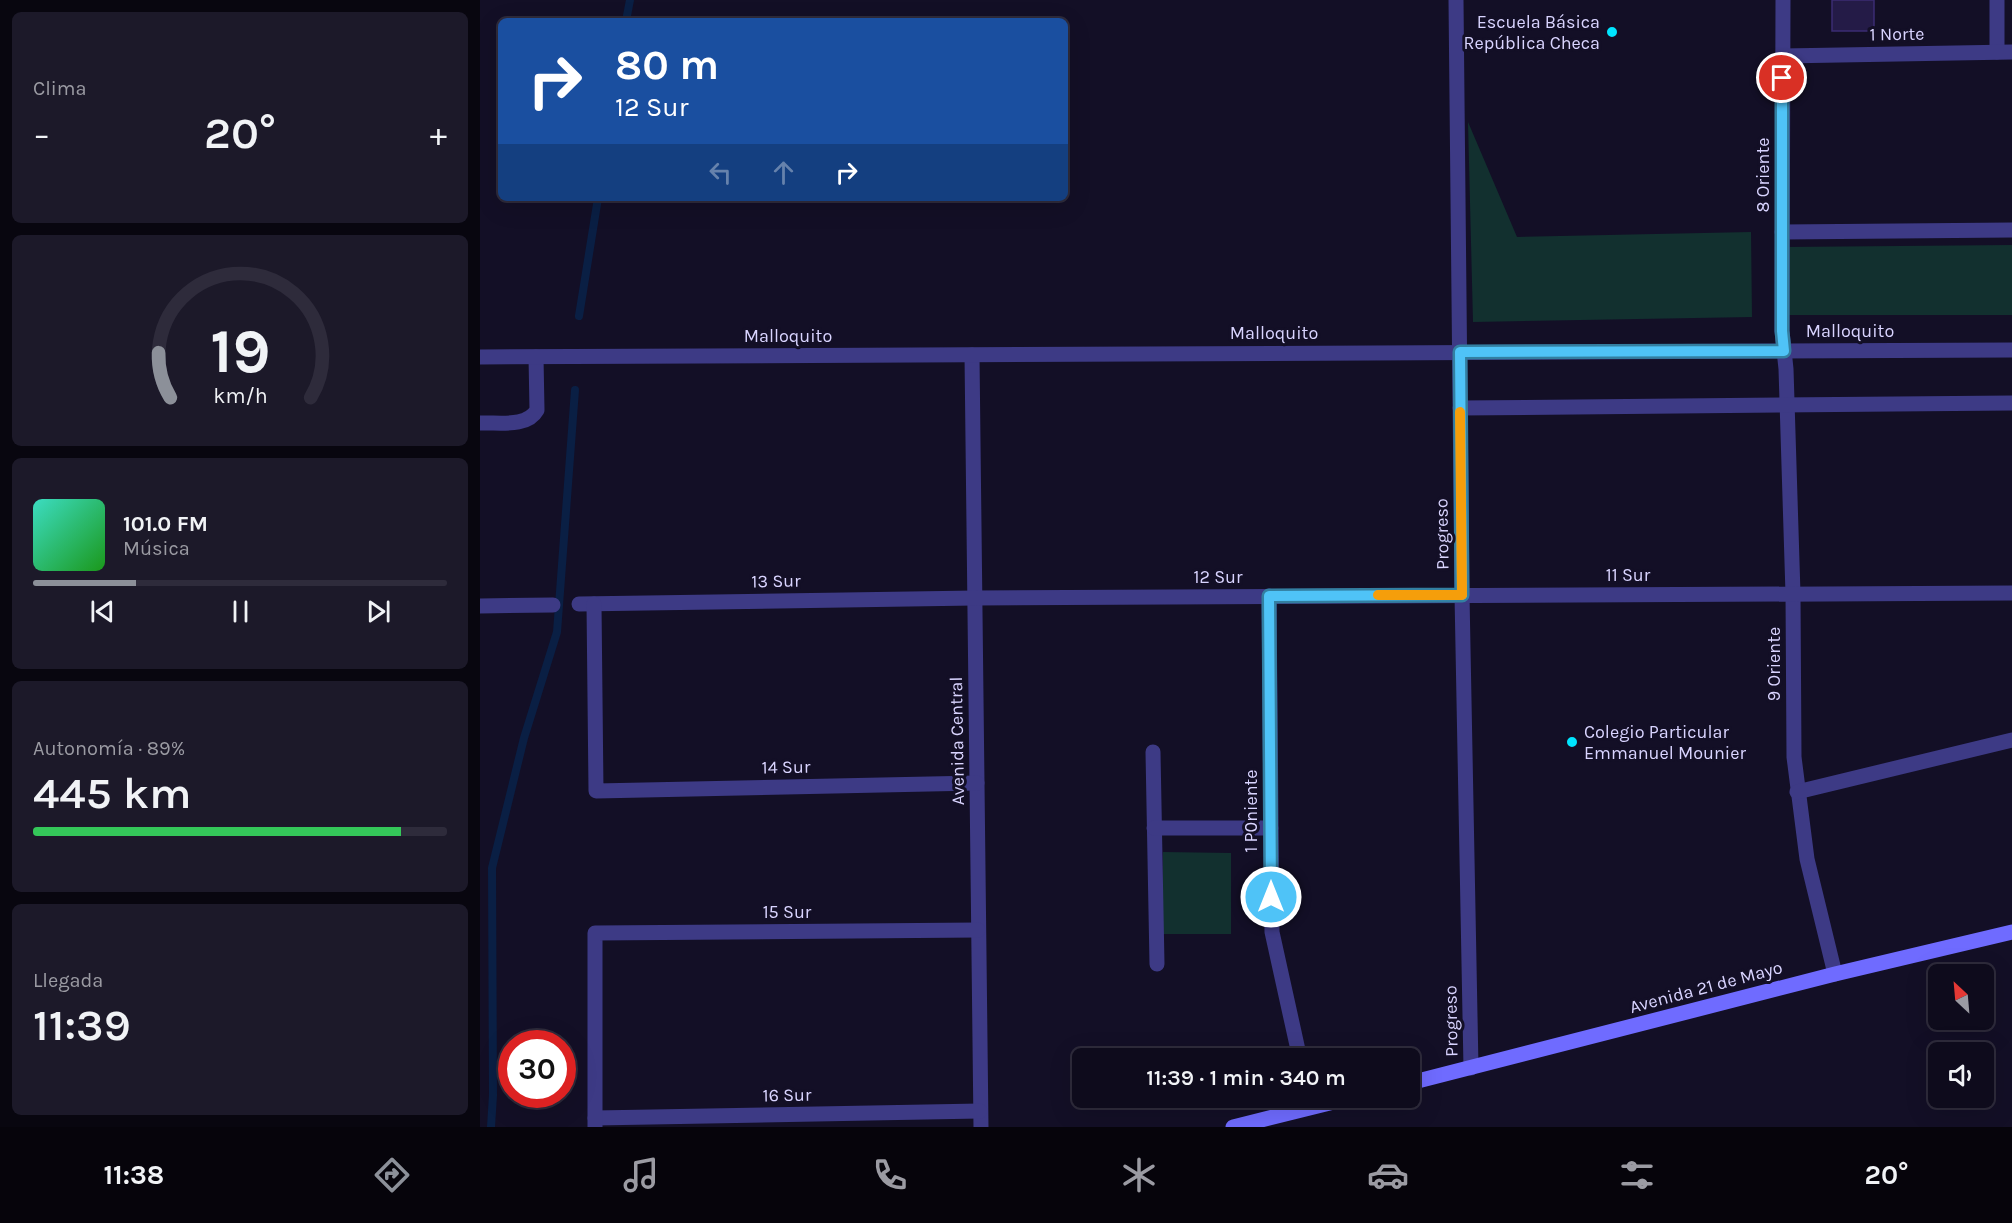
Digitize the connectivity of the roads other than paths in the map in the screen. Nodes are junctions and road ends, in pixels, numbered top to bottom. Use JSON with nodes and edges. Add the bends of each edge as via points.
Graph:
{"nodes":[{"id":1,"x":1456,"y":0,"type":"edge"},
{"id":2,"x":1783,"y":0,"type":"edge"},
{"id":3,"x":1997,"y":0,"type":"edge"},
{"id":4,"x":2005,"y":52,"type":"edge"},
{"id":5,"x":1783,"y":56,"type":"junction"},
{"id":6,"x":2012,"y":230,"type":"edge"},
{"id":7,"x":1782,"y":232,"type":"junction"},
{"id":8,"x":2012,"y":350,"type":"edge"},
{"id":9,"x":1784,"y":351,"type":"junction"},
{"id":10,"x":1460,"y":352,"type":"junction"},
{"id":11,"x":972,"y":355,"type":"junction"},
{"id":12,"x":480,"y":357,"type":"edge"},
{"id":13,"x":536,"y":357,"type":"junction"},
{"id":14,"x":2012,"y":403,"type":"edge"},
{"id":15,"x":1788,"y":405,"type":"junction"},
{"id":16,"x":1460,"y":408,"type":"junction"},
{"id":17,"x":480,"y":423,"type":"edge"},
{"id":18,"x":2012,"y":593,"type":"edge"},
{"id":19,"x":1793,"y":594,"type":"junction"},
{"id":20,"x":1462,"y":595,"type":"junction"},
{"id":21,"x":1269,"y":596,"type":"junction"},
{"id":22,"x":975,"y":598,"type":"junction"},
{"id":23,"x":553,"y":605,"type":"dead end"},
{"id":24,"x":480,"y":606,"type":"edge"},
{"id":25,"x":2012,"y":740,"type":"edge"},
{"id":26,"x":1153,"y":752,"type":"dead end"},
{"id":27,"x":977,"y":783,"type":"junction"},
{"id":28,"x":596,"y":791,"type":"joint"},
{"id":29,"x":1797,"y":792,"type":"junction"},
{"id":30,"x":1154,"y":828,"type":"junction"},
{"id":31,"x":1271,"y":828,"type":"junction"},
{"id":32,"x":978,"y":930,"type":"junction"},
{"id":33,"x":2012,"y":932,"type":"edge"},
{"id":34,"x":1157,"y":964,"type":"dead end"},
{"id":35,"x":1835,"y":974,"type":"junction"},
{"id":36,"x":1298,"y":1048,"type":"edge"},
{"id":37,"x":1471,"y":1068,"type":"junction"},
{"id":38,"x":1420,"y":1081,"type":"edge"},
{"id":39,"x":1294,"y":1108,"type":"edge"},
{"id":40,"x":980,"y":1111,"type":"junction"},
{"id":41,"x":595,"y":1123,"type":"edge"},
{"id":42,"x":981,"y":1127,"type":"edge"},
{"id":43,"x":1233,"y":1127,"type":"edge"}],
"edges":[{"from":1,"to":10,"type":"street","name":"Progreso"},
{"from":2,"to":5,"type":"street","name":"8 Oriente"},
{"from":3,"to":4,"type":"street"},
{"from":4,"to":5,"type":"street","name":"1 Norte"},
{"from":5,"to":7,"type":"street","name":"8 Oriente"},
{"from":6,"to":7,"type":"street"},
{"from":7,"to":9,"type":"street","name":"8 Oriente"},
{"from":8,"to":9,"type":"street","name":"Malloquito"},
{"from":9,"to":10,"type":"street","name":"Malloquito"},
{"from":9,"to":15,"type":"street","name":"9 Oriente"},
{"from":10,"to":11,"type":"street","name":"Malloquito"},
{"from":10,"to":16,"type":"street","name":"Progreso"},
{"from":11,"to":13,"type":"street","name":"Malloquito"},
{"from":11,"to":22,"type":"street","name":"Avenida Central"},
{"from":12,"to":13,"type":"street","name":"Malloquito"},
{"from":13,"to":17,"type":"street","via":[[534,416],[521,422]]},
{"from":14,"to":15,"type":"street"},
{"from":15,"to":16,"type":"street"},
{"from":15,"to":19,"type":"street","name":"9 Oriente"},
{"from":16,"to":20,"type":"street","name":"Progreso"},
{"from":18,"to":19,"type":"street","name":"11 Sur"},
{"from":19,"to":20,"type":"street","name":"11 Sur"},
{"from":19,"to":29,"type":"street","name":"9 Oriente"},
{"from":20,"to":21,"type":"street","name":"12 Sur"},
{"from":20,"to":37,"type":"street","name":"Progreso"},
{"from":21,"to":22,"type":"street","name":"12 Sur"},
{"from":21,"to":31,"type":"street","name":"1 P0niente"},
{"from":22,"to":27,"type":"street","name":"Avenida Central"},
{"from":22,"to":28,"type":"street","name":"13 Sur","via":[[586,604]]},
{"from":23,"to":24,"type":"street"},
{"from":25,"to":29,"type":"street"},
{"from":26,"to":30,"type":"street"},
{"from":27,"to":28,"type":"street","name":"14 Sur"},
{"from":27,"to":32,"type":"street","name":"Avenida Central"},
{"from":29,"to":35,"type":"street","name":"9 Oriente","via":[[1807,859]]},
{"from":30,"to":31,"type":"street"},
{"from":30,"to":34,"type":"street"},
{"from":31,"to":36,"type":"street","name":"1 P0niente","via":[[1272,932]]},
{"from":32,"to":40,"type":"street","name":"Avenida Central"},
{"from":32,"to":41,"type":"street","name":"15 Sur","via":[[595,933]]},
{"from":33,"to":35,"type":"main road","name":"Avenida 21 de Mayo"},
{"from":35,"to":37,"type":"main road","name":"Avenida 21 de Mayo"},
{"from":37,"to":38,"type":"main road","name":"Avenida 21 de Mayo"},
{"from":39,"to":43,"type":"main road"},
{"from":40,"to":41,"type":"street","name":"16 Sur"},
{"from":40,"to":42,"type":"street","name":"Avenida Central"}]}
